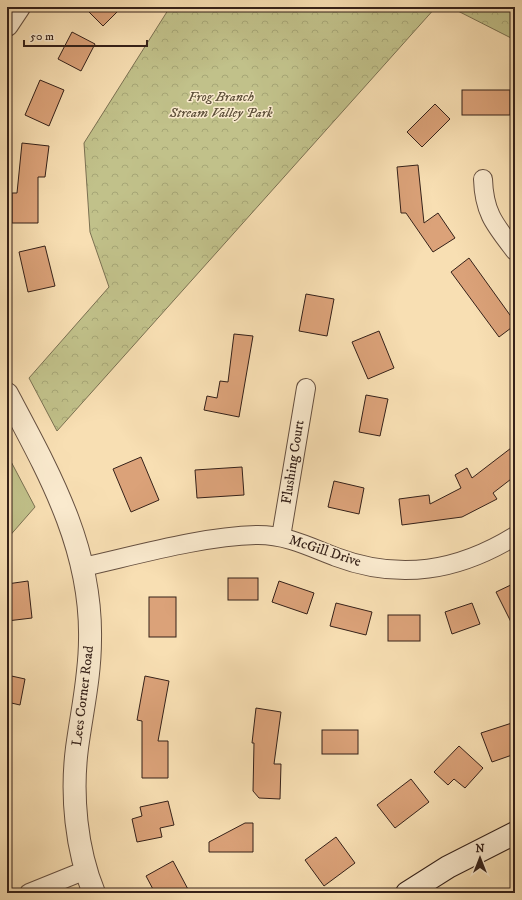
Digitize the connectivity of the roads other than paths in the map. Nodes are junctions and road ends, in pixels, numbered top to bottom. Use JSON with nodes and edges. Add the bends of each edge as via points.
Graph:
{"nodes":[{"id":1,"x":19,"y":7,"type":"edge"},
{"id":2,"x":7,"y":25,"type":"edge"},
{"id":3,"x":482,"y":179,"type":"dead end"},
{"id":4,"x":515,"y":251,"type":"edge"},
{"id":5,"x":306,"y":388,"type":"dead end"},
{"id":6,"x":7,"y":394,"type":"edge"},
{"id":7,"x":515,"y":536,"type":"edge"},
{"id":8,"x":281,"y":537,"type":"junction"},
{"id":9,"x":83,"y":567,"type":"junction"},
{"id":10,"x":515,"y":833,"type":"edge"},
{"id":11,"x":86,"y":870,"type":"junction"},
{"id":12,"x":29,"y":893,"type":"edge"},
{"id":13,"x":94,"y":893,"type":"edge"},
{"id":14,"x":407,"y":893,"type":"edge"}],
"edges":[{"from":1,"to":2,"type":"street"},
{"from":3,"to":4,"type":"street","via":[[483,197],[488,213]]},
{"from":5,"to":8,"type":"street","name":"Flushing Court"},
{"from":6,"to":9,"type":"street","name":"Lees Corner Road","via":[[60,496]]},
{"from":7,"to":8,"type":"street","name":"McGill Drive","via":[[472,559],[419,570],[376,568]]},
{"from":8,"to":9,"type":"street","name":"McGill Drive","via":[[259,535],[226,538]]},
{"from":9,"to":11,"type":"street","name":"Lees Corner Road","via":[[90,639],[88,677],[77,749],[76,805],[78,834]]},
{"from":10,"to":14,"type":"street","via":[[448,867]]},
{"from":11,"to":12,"type":"street"},
{"from":11,"to":13,"type":"street","name":"Lees Corner Road"}]}
